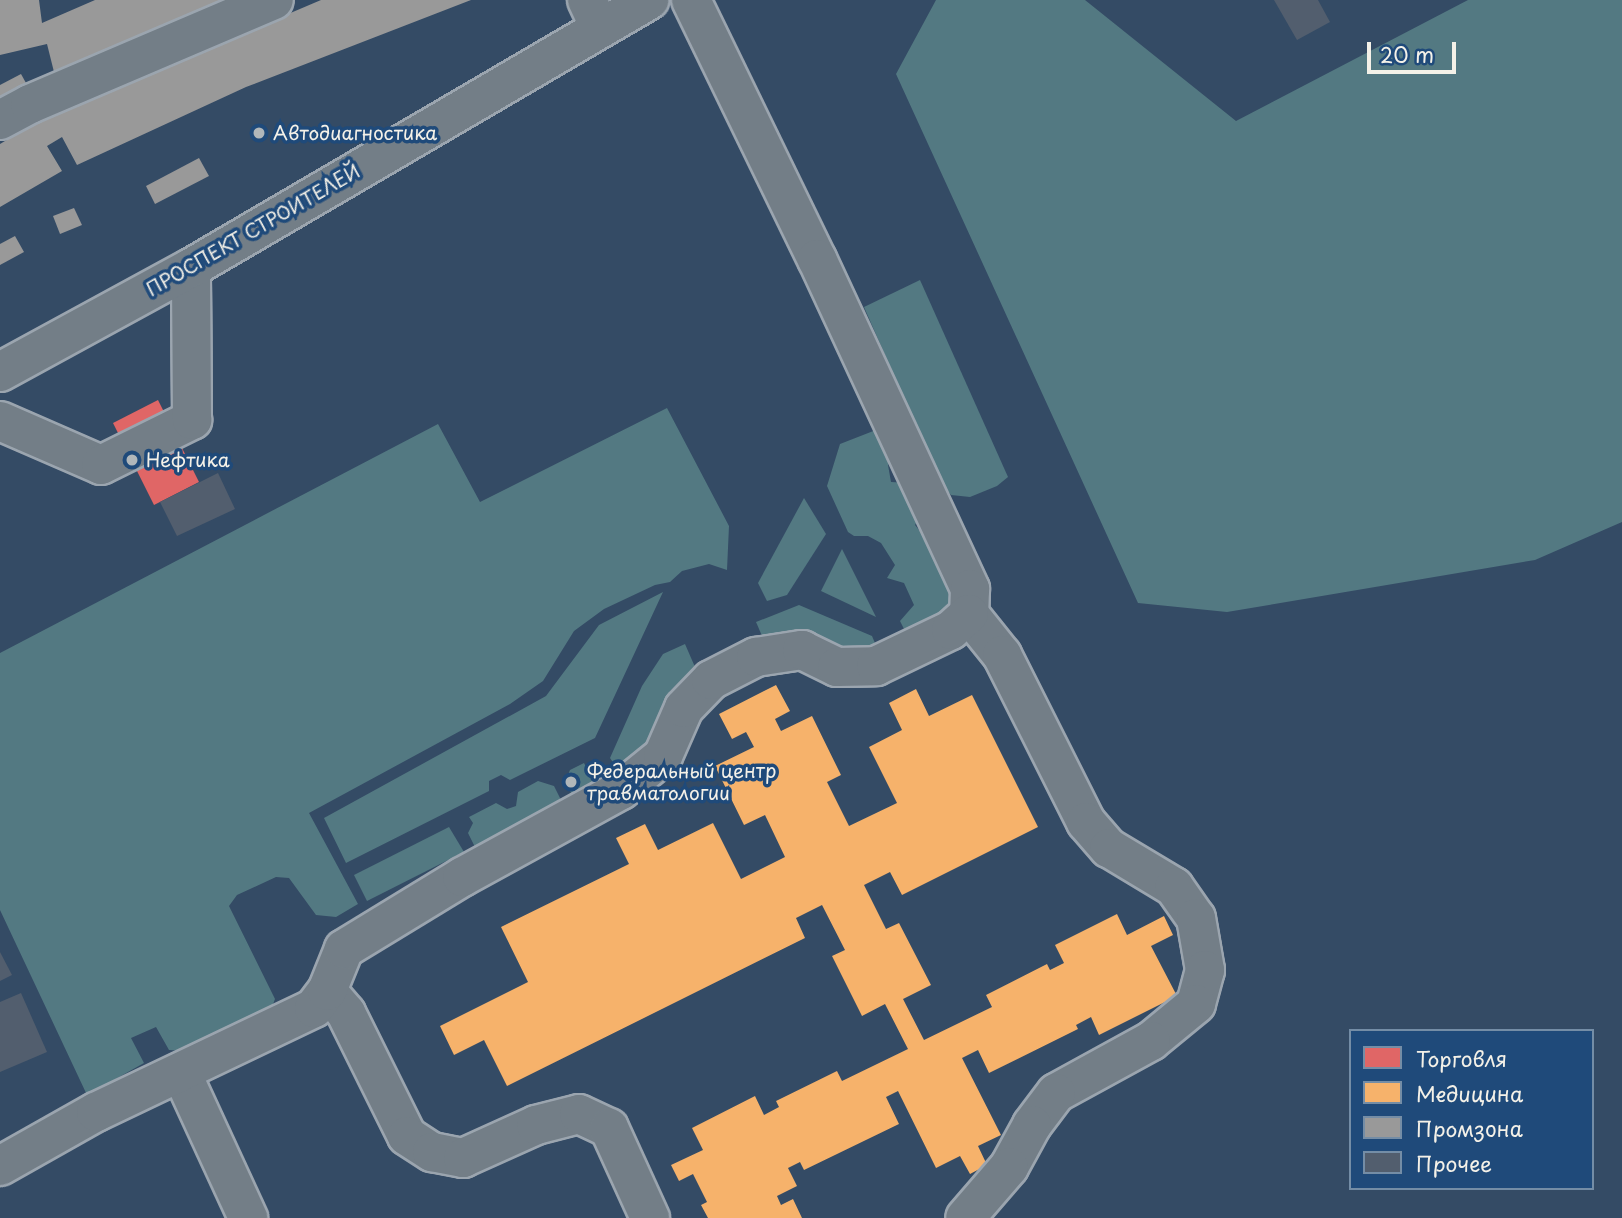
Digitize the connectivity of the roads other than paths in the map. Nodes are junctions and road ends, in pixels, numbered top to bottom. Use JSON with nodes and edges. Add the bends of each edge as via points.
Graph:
{"nodes":[{"id":1,"x":274,"y":0,"type":"edge"},
{"id":2,"x":649,"y":0,"type":"edge"},
{"id":3,"x":691,"y":0,"type":"edge"},
{"id":4,"x":594,"y":14,"type":"edge"},
{"id":5,"x":0,"y":120,"type":"edge"},
{"id":6,"x":191,"y":268,"type":"junction"},
{"id":7,"x":0,"y":372,"type":"edge"},
{"id":8,"x":0,"y":421,"type":"edge"},
{"id":9,"x":969,"y":614,"type":"junction"},
{"id":10,"x":327,"y":991,"type":"junction"},
{"id":11,"x":181,"y":1072,"type":"junction"},
{"id":12,"x":0,"y":1166,"type":"edge"},
{"id":13,"x":248,"y":1218,"type":"edge"},
{"id":14,"x":650,"y":1218,"type":"edge"},
{"id":15,"x":965,"y":1218,"type":"edge"}],
"edges":[{"from":1,"to":5,"type":"street"},
{"from":2,"to":4,"type":"street","name":"ПРОСПЕКТ СТРОИТЕЛЕЙ"},
{"from":3,"to":9,"type":"street","via":[[970,589]]},
{"from":4,"to":6,"type":"street","name":"ПРОСПЕКТ СТРОИТЕЛЕЙ"},
{"from":6,"to":7,"type":"street","name":"ПРОСПЕКТ СТРОИТЕЛЕЙ"},
{"from":6,"to":8,"type":"street","via":[[192,420],[101,466]]},
{"from":9,"to":10,"type":"street","via":[[951,630],[876,666],[837,667],[802,650],[756,657],[711,680],[684,708],[663,756],[632,782],[344,949]]},
{"from":9,"to":15,"type":"street","via":[[1002,655],[1086,822],[1109,848],[1174,887],[1196,918],[1205,970],[1196,1004],[1160,1034],[1056,1093],[1009,1167]]},
{"from":10,"to":11,"type":"street","via":[[314,1008]]},
{"from":10,"to":14,"type":"street","via":[[346,1013],[407,1136],[432,1152],[463,1158],[536,1125],[579,1114],[609,1128]]},
{"from":11,"to":12,"type":"street","via":[[96,1112]]},
{"from":11,"to":13,"type":"street"}]}
